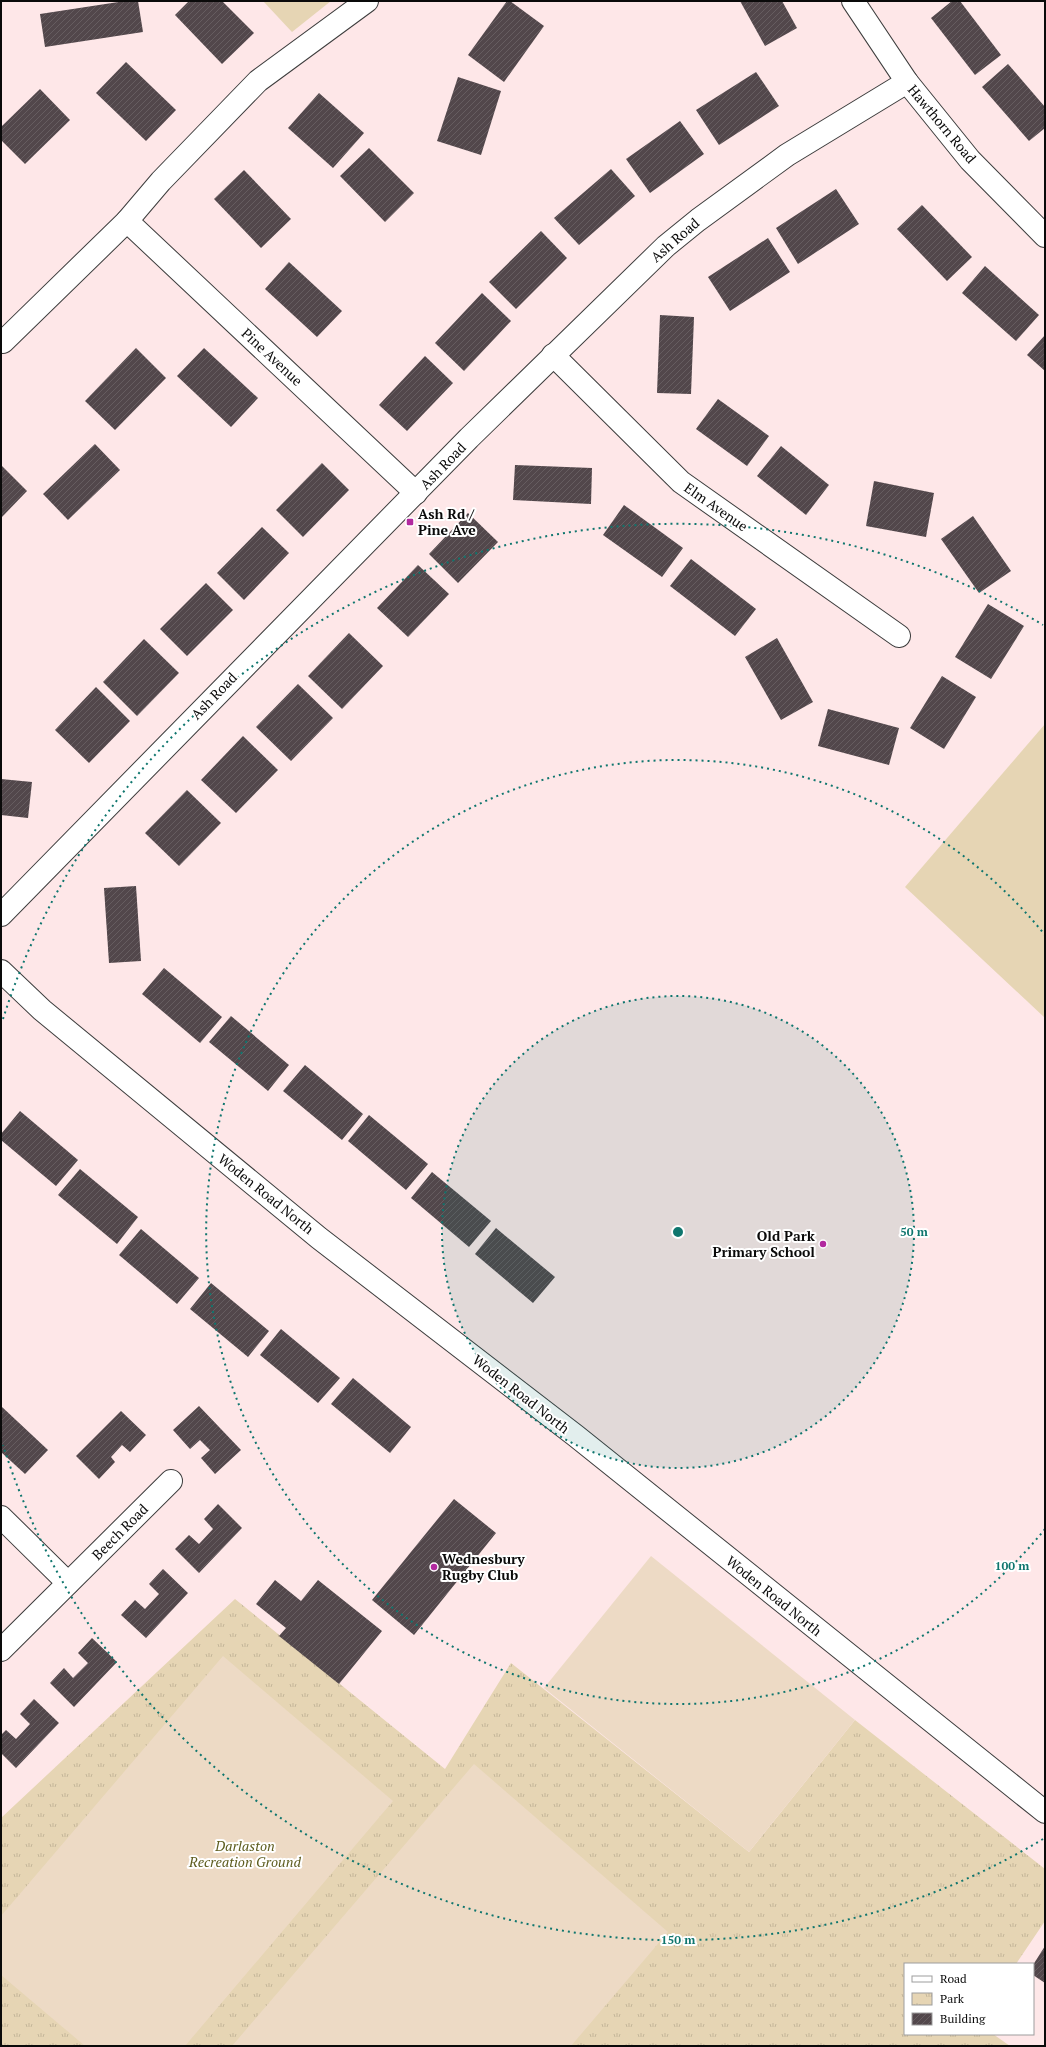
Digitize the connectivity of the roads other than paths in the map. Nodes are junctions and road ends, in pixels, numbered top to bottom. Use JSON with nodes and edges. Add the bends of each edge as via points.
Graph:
{"nodes":[{"id":1,"x":367,"y":1,"type":"edge"},
{"id":2,"x":853,"y":1,"type":"edge"},
{"id":3,"x":907,"y":82,"type":"junction"},
{"id":4,"x":127,"y":221,"type":"junction"},
{"id":5,"x":1045,"y":236,"type":"edge"},
{"id":6,"x":3,"y":342,"type":"dead end"},
{"id":7,"x":553,"y":355,"type":"junction"},
{"id":8,"x":416,"y":493,"type":"junction"},
{"id":9,"x":899,"y":636,"type":"dead end"},
{"id":10,"x":1,"y":915,"type":"edge"},
{"id":11,"x":1,"y":971,"type":"edge"},
{"id":12,"x":171,"y":1481,"type":"dead end"},
{"id":13,"x":1,"y":1517,"type":"edge"},
{"id":14,"x":68,"y":1583,"type":"junction"},
{"id":15,"x":1,"y":1650,"type":"edge"},
{"id":16,"x":1045,"y":1812,"type":"edge"}],
"edges":[{"from":1,"to":4,"type":"street","via":[[258,81],[161,181]]},
{"from":2,"to":3,"type":"street","name":"Hawthorn Road"},
{"from":3,"to":5,"type":"street","name":"Hawthorn Road","via":[[970,160]]},
{"from":3,"to":7,"type":"street","name":"Ash Road","via":[[787,155],[698,220],[666,246]]},
{"from":4,"to":6,"type":"street"},
{"from":4,"to":8,"type":"street","name":"Pine Avenue"},
{"from":7,"to":8,"type":"street","name":"Ash Road"},
{"from":7,"to":9,"type":"street","name":"Elm Avenue","via":[[681,482]]},
{"from":8,"to":10,"type":"street","name":"Ash Road"},
{"from":11,"to":16,"type":"street","name":"Woden Road North","via":[[42,1010],[319,1238],[582,1441]]},
{"from":12,"to":14,"type":"street","name":"Beech Road"},
{"from":13,"to":14,"type":"street"},
{"from":14,"to":15,"type":"street","name":"Beech Road"}]}
